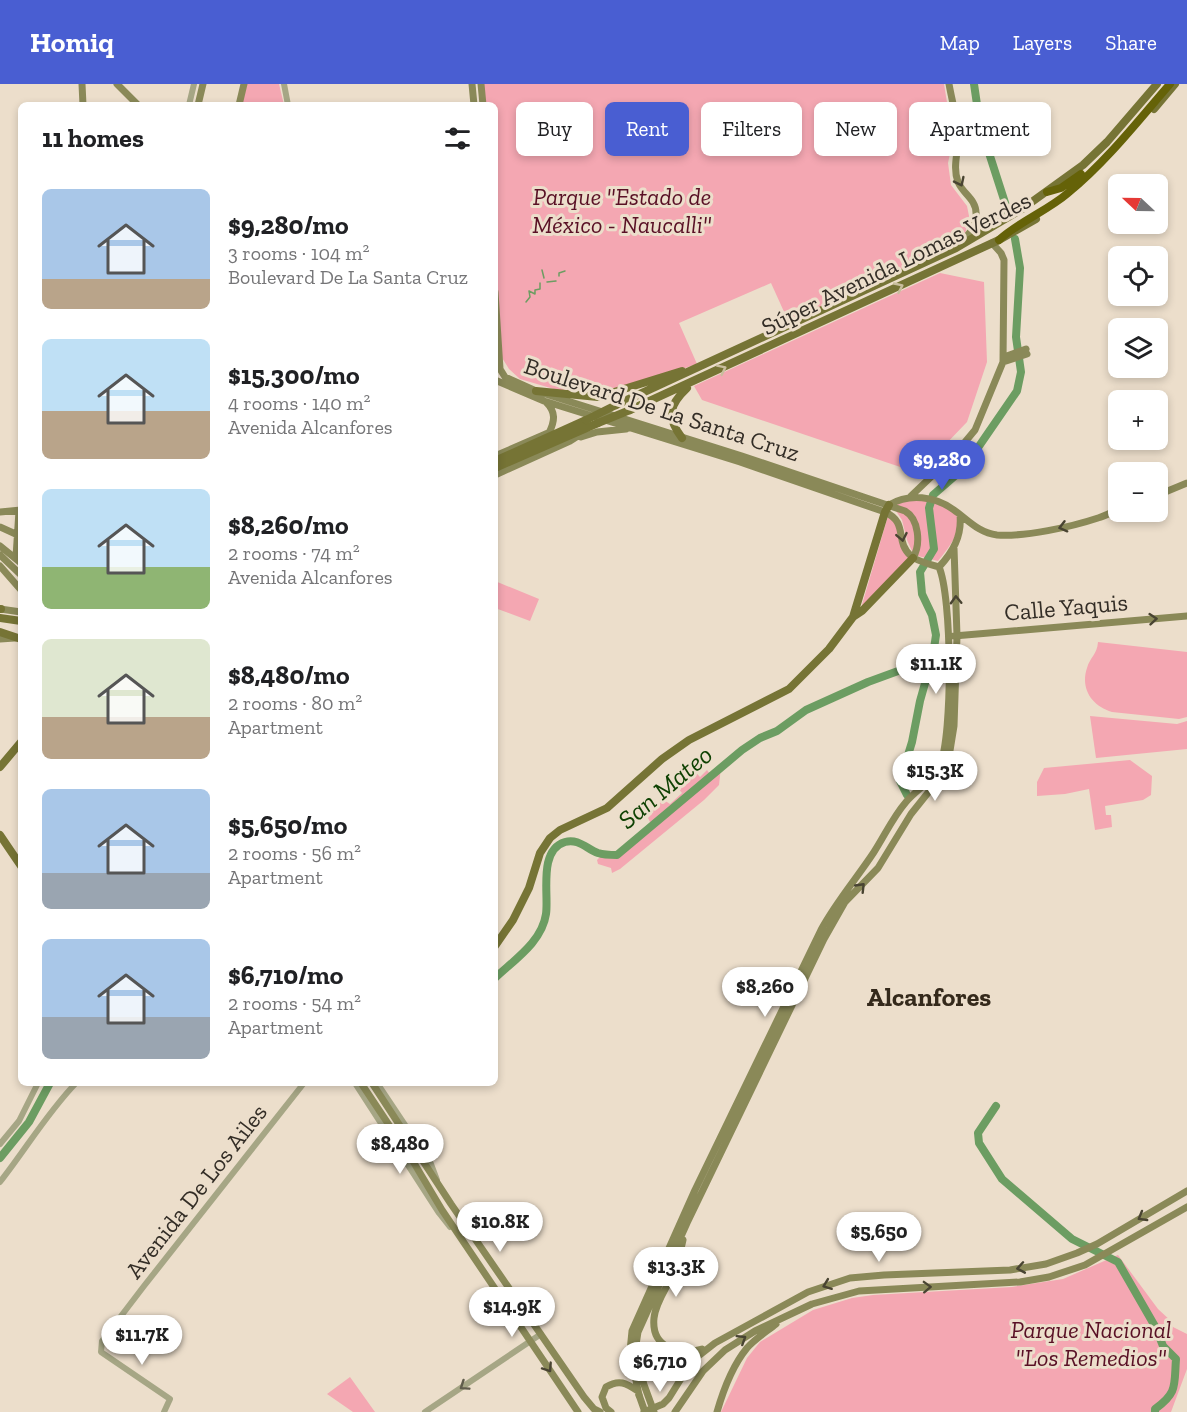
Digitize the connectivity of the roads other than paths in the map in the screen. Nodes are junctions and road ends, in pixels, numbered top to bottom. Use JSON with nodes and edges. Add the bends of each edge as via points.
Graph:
{"nodes":[{"id":1,"x":82,"y":84,"type":"edge"},
{"id":2,"x":117,"y":84,"type":"edge"},
{"id":3,"x":194,"y":84,"type":"edge"},
{"id":4,"x":203,"y":84,"type":"edge"},
{"id":5,"x":244,"y":84,"type":"edge"},
{"id":6,"x":284,"y":84,"type":"edge"},
{"id":7,"x":472,"y":84,"type":"edge"},
{"id":8,"x":482,"y":84,"type":"edge"},
{"id":9,"x":949,"y":84,"type":"edge"},
{"id":10,"x":1156,"y":84,"type":"edge"},
{"id":11,"x":1168,"y":84,"type":"edge"},
{"id":12,"x":1175,"y":84,"type":"edge"},
{"id":13,"x":83,"y":102,"type":"edge"},
{"id":14,"x":135,"y":102,"type":"edge"},
{"id":15,"x":190,"y":102,"type":"edge"},
{"id":16,"x":199,"y":102,"type":"edge"},
{"id":17,"x":240,"y":102,"type":"edge"},
{"id":18,"x":287,"y":102,"type":"edge"},
{"id":19,"x":474,"y":102,"type":"edge"},
{"id":20,"x":483,"y":102,"type":"edge"},
{"id":21,"x":1112,"y":146,"type":"junction"},
{"id":22,"x":1047,"y":192,"type":"junction"},
{"id":23,"x":995,"y":241,"type":"junction"},
{"id":24,"x":957,"y":248,"type":"junction"},
{"id":25,"x":973,"y":252,"type":"junction"},
{"id":26,"x":498,"y":338,"type":"edge"},
{"id":27,"x":1025,"y":352,"type":"dead end"},
{"id":28,"x":1007,"y":358,"type":"junction"},
{"id":29,"x":698,"y":368,"type":"junction"},
{"id":30,"x":498,"y":381,"type":"edge"},
{"id":31,"x":693,"y":382,"type":"junction"},
{"id":32,"x":536,"y":391,"type":"junction"},
{"id":33,"x":544,"y":400,"type":"junction"},
{"id":34,"x":586,"y":420,"type":"junction"},
{"id":35,"x":597,"y":424,"type":"junction"},
{"id":36,"x":643,"y":431,"type":"junction"},
{"id":37,"x":549,"y":433,"type":"junction"},
{"id":38,"x":682,"y":438,"type":"junction"},
{"id":39,"x":570,"y":441,"type":"junction"},
{"id":40,"x":498,"y":455,"type":"edge"},
{"id":41,"x":498,"y":460,"type":"edge"},
{"id":42,"x":498,"y":467,"type":"edge"},
{"id":43,"x":498,"y":474,"type":"edge"},
{"id":44,"x":1187,"y":483,"type":"edge"},
{"id":45,"x":1168,"y":491,"type":"edge"},
{"id":46,"x":911,"y":496,"type":"junction"},
{"id":47,"x":887,"y":508,"type":"junction"},
{"id":48,"x":18,"y":511,"type":"edge"},
{"id":49,"x":0,"y":512,"type":"edge"},
{"id":50,"x":960,"y":515,"type":"junction"},
{"id":51,"x":1108,"y":515,"type":"edge"},
{"id":52,"x":0,"y":527,"type":"edge"},
{"id":53,"x":18,"y":536,"type":"edge"},
{"id":54,"x":0,"y":546,"type":"edge"},
{"id":55,"x":954,"y":548,"type":"junction"},
{"id":56,"x":0,"y":555,"type":"edge"},
{"id":57,"x":915,"y":559,"type":"junction"},
{"id":58,"x":18,"y":560,"type":"edge"},
{"id":59,"x":0,"y":566,"type":"edge"},
{"id":60,"x":935,"y":566,"type":"junction"},
{"id":61,"x":18,"y":571,"type":"edge"},
{"id":62,"x":18,"y":587,"type":"edge"},
{"id":63,"x":0,"y":609,"type":"edge"},
{"id":64,"x":18,"y":612,"type":"edge"},
{"id":65,"x":1187,"y":616,"type":"edge"},
{"id":66,"x":853,"y":617,"type":"junction"},
{"id":67,"x":0,"y":618,"type":"edge"},
{"id":68,"x":18,"y":621,"type":"edge"},
{"id":69,"x":0,"y":632,"type":"edge"},
{"id":70,"x":948,"y":636,"type":"junction"},
{"id":71,"x":957,"y":636,"type":"junction"},
{"id":72,"x":18,"y":638,"type":"edge"},
{"id":73,"x":18,"y":638,"type":"edge"},
{"id":74,"x":0,"y":639,"type":"edge"},
{"id":75,"x":18,"y":746,"type":"edge"},
{"id":76,"x":0,"y":767,"type":"edge"},
{"id":77,"x":0,"y":835,"type":"edge"},
{"id":78,"x":884,"y":836,"type":"junction"},
{"id":79,"x":893,"y":845,"type":"junction"},
{"id":80,"x":18,"y":862,"type":"edge"},
{"id":81,"x":498,"y":942,"type":"edge"},
{"id":82,"x":36,"y":1086,"type":"edge"},
{"id":83,"x":73,"y":1086,"type":"edge"},
{"id":84,"x":302,"y":1086,"type":"edge"},
{"id":85,"x":356,"y":1086,"type":"edge"},
{"id":86,"x":363,"y":1086,"type":"edge"},
{"id":87,"x":374,"y":1086,"type":"edge"},
{"id":88,"x":379,"y":1086,"type":"edge"},
{"id":89,"x":0,"y":1144,"type":"edge"},
{"id":90,"x":0,"y":1182,"type":"edge"},
{"id":91,"x":439,"y":1186,"type":"junction"},
{"id":92,"x":1187,"y":1191,"type":"edge"},
{"id":93,"x":1187,"y":1208,"type":"edge"},
{"id":94,"x":687,"y":1223,"type":"junction"},
{"id":95,"x":469,"y":1250,"type":"junction"},
{"id":96,"x":983,"y":1271,"type":"junction"},
{"id":97,"x":956,"y":1286,"type":"junction"},
{"id":98,"x":786,"y":1316,"type":"junction"},
{"id":99,"x":541,"y":1334,"type":"junction"},
{"id":100,"x":530,"y":1342,"type":"junction"},
{"id":101,"x":708,"y":1348,"type":"junction"},
{"id":102,"x":642,"y":1379,"type":"junction"},
{"id":103,"x":680,"y":1380,"type":"junction"},
{"id":104,"x":639,"y":1393,"type":"junction"},
{"id":105,"x":164,"y":1412,"type":"edge"},
{"id":106,"x":425,"y":1412,"type":"edge"},
{"id":107,"x":578,"y":1412,"type":"edge"},
{"id":108,"x":600,"y":1412,"type":"edge"},
{"id":109,"x":611,"y":1412,"type":"edge"},
{"id":110,"x":644,"y":1412,"type":"edge"},
{"id":111,"x":654,"y":1412,"type":"edge"},
{"id":112,"x":675,"y":1412,"type":"edge"},
{"id":113,"x":717,"y":1412,"type":"edge"}],
"edges":[{"from":1,"to":13,"type":"main road"},
{"from":2,"to":14,"type":"main road"},
{"from":3,"to":15,"type":"street"},
{"from":4,"to":16,"type":"main road"},
{"from":5,"to":17,"type":"main road"},
{"from":6,"to":18,"type":"street"},
{"from":7,"to":19,"type":"main road"},
{"from":8,"to":20,"type":"main road"},
{"from":9,"to":24,"type":"main road","one_way":true,"via":[[958,136],[957,180],[973,201],[977,216],[972,230]]},
{"from":10,"to":22,"type":"main road","name":"Súper Avenida Lomas Verdes","via":[[1107,142]]},
{"from":11,"to":21,"type":"highway"},
{"from":12,"to":23,"type":"main road","name":"Súper Avenida Lomas Verdes","via":[[1094,175],[1058,205]]},
{"from":21,"to":22,"type":"highway","via":[[1069,184]]},
{"from":21,"to":23,"type":"highway","via":[[1069,192]]},
{"from":22,"to":24,"type":"main road","name":"Súper Avenida Lomas Verdes"},
{"from":23,"to":25,"type":"main road","name":"Súper Avenida Lomas Verdes"},
{"from":23,"to":28,"type":"main road","via":[[1004,260]]},
{"from":24,"to":25,"type":"main road"},
{"from":24,"to":29,"type":"main road","name":"Súper Avenida Lomas Verdes"},
{"from":31,"to":25,"type":"main road","name":"Súper Avenida Lomas Verdes","one_way":true},
{"from":26,"to":32,"type":"main road","name":"Boulevard De La Santa Cruz","via":[[500,369],[505,377]]},
{"from":27,"to":28,"type":"main road"},
{"from":28,"to":46,"type":"main road","via":[[975,430]]},
{"from":29,"to":32,"type":"main road","via":[[598,397]]},
{"from":29,"to":34,"type":"main road","name":"Súper Avenida Lomas Verdes","bridge":true},
{"from":30,"to":33,"type":"main road","name":"Boulevard De La Santa Cruz"},
{"from":31,"to":35,"type":"main road","name":"Súper Avenida Lomas Verdes","bridge":true},
{"from":31,"to":38,"type":"main road","via":[[672,407],[672,423]]},
{"from":32,"to":38,"type":"main road","name":"Boulevard De La Santa Cruz"},
{"from":33,"to":36,"type":"main road","name":"Boulevard De La Santa Cruz"},
{"from":33,"to":37,"type":"main road","via":[[554,415]]},
{"from":34,"to":37,"type":"main road","name":"Súper Avenida Lomas Verdes"},
{"from":34,"to":41,"type":"main road","name":"Súper Avenida Lomas Verdes"},
{"from":35,"to":39,"type":"main road","name":"Súper Avenida Lomas Verdes"},
{"from":35,"to":42,"type":"main road","name":"Súper Avenida Lomas Verdes"},
{"from":36,"to":39,"type":"main road","via":[[608,430]]},
{"from":36,"to":47,"type":"main road","name":"Boulevard De La Santa Cruz"},
{"from":37,"to":40,"type":"main road","name":"Súper Avenida Lomas Verdes"},
{"from":38,"to":47,"type":"main road","name":"Boulevard De La Santa Cruz"},
{"from":39,"to":43,"type":"main road","name":"Súper Avenida Lomas Verdes"},
{"from":44,"to":45,"type":"main road"},
{"from":46,"to":47,"type":"main road"},
{"from":46,"to":50,"type":"main road","via":[[952,508]]},
{"from":47,"to":57,"type":"main road","one_way":true,"via":[[897,519],[903,543]]},
{"from":47,"to":57,"type":"main road","name":"Boulevard De La Santa Cruz","via":[[909,513],[915,520]]},
{"from":47,"to":66,"type":"main road"},
{"from":48,"to":49,"type":"main road"},
{"from":51,"to":50,"type":"main road","one_way":true,"via":[[1051,530],[1002,535],[979,529]]},
{"from":50,"to":55,"type":"main road"},
{"from":52,"to":53,"type":"main road"},
{"from":54,"to":58,"type":"main road"},
{"from":55,"to":60,"type":"main road"},
{"from":71,"to":55,"type":"main road","one_way":true},
{"from":56,"to":61,"type":"main road"},
{"from":57,"to":60,"type":"main road"},
{"from":57,"to":66,"type":"main road"},
{"from":59,"to":62,"type":"main road"},
{"from":60,"to":70,"type":"main road","via":[[945,587]]},
{"from":63,"to":64,"type":"main road"},
{"from":71,"to":65,"type":"main road","name":"Calle Yaquis","one_way":true},
{"from":66,"to":81,"type":"main road","via":[[789,689],[689,740],[607,808],[550,838],[513,920]]},
{"from":67,"to":68,"type":"main road"},
{"from":69,"to":72,"type":"main road"},
{"from":70,"to":71,"type":"main road","name":"Calle Yaquis"},
{"from":70,"to":78,"type":"main road","via":[[948,725],[943,756],[934,775],[907,801]]},
{"from":71,"to":79,"type":"main road","via":[[954,726],[948,763]]},
{"from":73,"to":74,"type":"main road"},
{"from":75,"to":76,"type":"main road"},
{"from":77,"to":80,"type":"main road"},
{"from":78,"to":79,"type":"main road"},
{"from":78,"to":104,"type":"main road","via":[[821,930],[632,1331],[630,1351]]},
{"from":94,"to":79,"type":"main road","one_way":true,"via":[[826,934],[840,909],[878,868]]},
{"from":82,"to":89,"type":"street","via":[[19,1121]]},
{"from":83,"to":90,"type":"street","via":[[51,1110]]},
{"from":84,"to":105,"type":"street","name":"Avenida De Los Ailes","via":[[102,1341],[101,1352],[170,1399]]},
{"from":85,"to":95,"type":"street","via":[[439,1213]]},
{"from":86,"to":95,"type":"main road"},
{"from":87,"to":91,"type":"main road"},
{"from":88,"to":91,"type":"street","via":[[431,1164]]},
{"from":91,"to":99,"type":"main road"},
{"from":92,"to":96,"type":"main road","one_way":true,"via":[[1077,1253],[1046,1264]]},
{"from":93,"to":97,"type":"main road","via":[[1085,1265],[1020,1282]]},
{"from":94,"to":101,"type":"main road","via":[[676,1267],[655,1312],[655,1331],[663,1343],[676,1351]]},
{"from":94,"to":102,"type":"main road","via":[[638,1332],[635,1351]]},
{"from":95,"to":100,"type":"main road"},
{"from":96,"to":97,"type":"main road","via":[[958,1276]]},
{"from":96,"to":101,"type":"main road","one_way":true,"via":[[884,1275],[833,1282]]},
{"from":98,"to":97,"type":"main road","one_way":true,"via":[[859,1291]]},
{"from":112,"to":98,"type":"main road","one_way":true,"via":[[713,1360],[755,1331]]},
{"from":98,"to":113,"type":"main road","via":[[742,1355]]},
{"from":99,"to":100,"type":"street"},
{"from":99,"to":108,"type":"main road","via":[[584,1397]]},
{"from":100,"to":106,"type":"street","one_way":true},
{"from":100,"to":107,"type":"main road","one_way":true},
{"from":101,"to":103,"type":"main road","via":[[692,1361]]},
{"from":102,"to":103,"type":"main road","via":[[650,1359],[664,1354],[675,1359]]},
{"from":102,"to":111,"type":"main road","bridge":true},
{"from":103,"to":110,"type":"main road","via":[[663,1404]]},
{"from":104,"to":109,"type":"main road","via":[[625,1382],[606,1387],[602,1398]]},
{"from":104,"to":110,"type":"main road","bridge":true}]}
